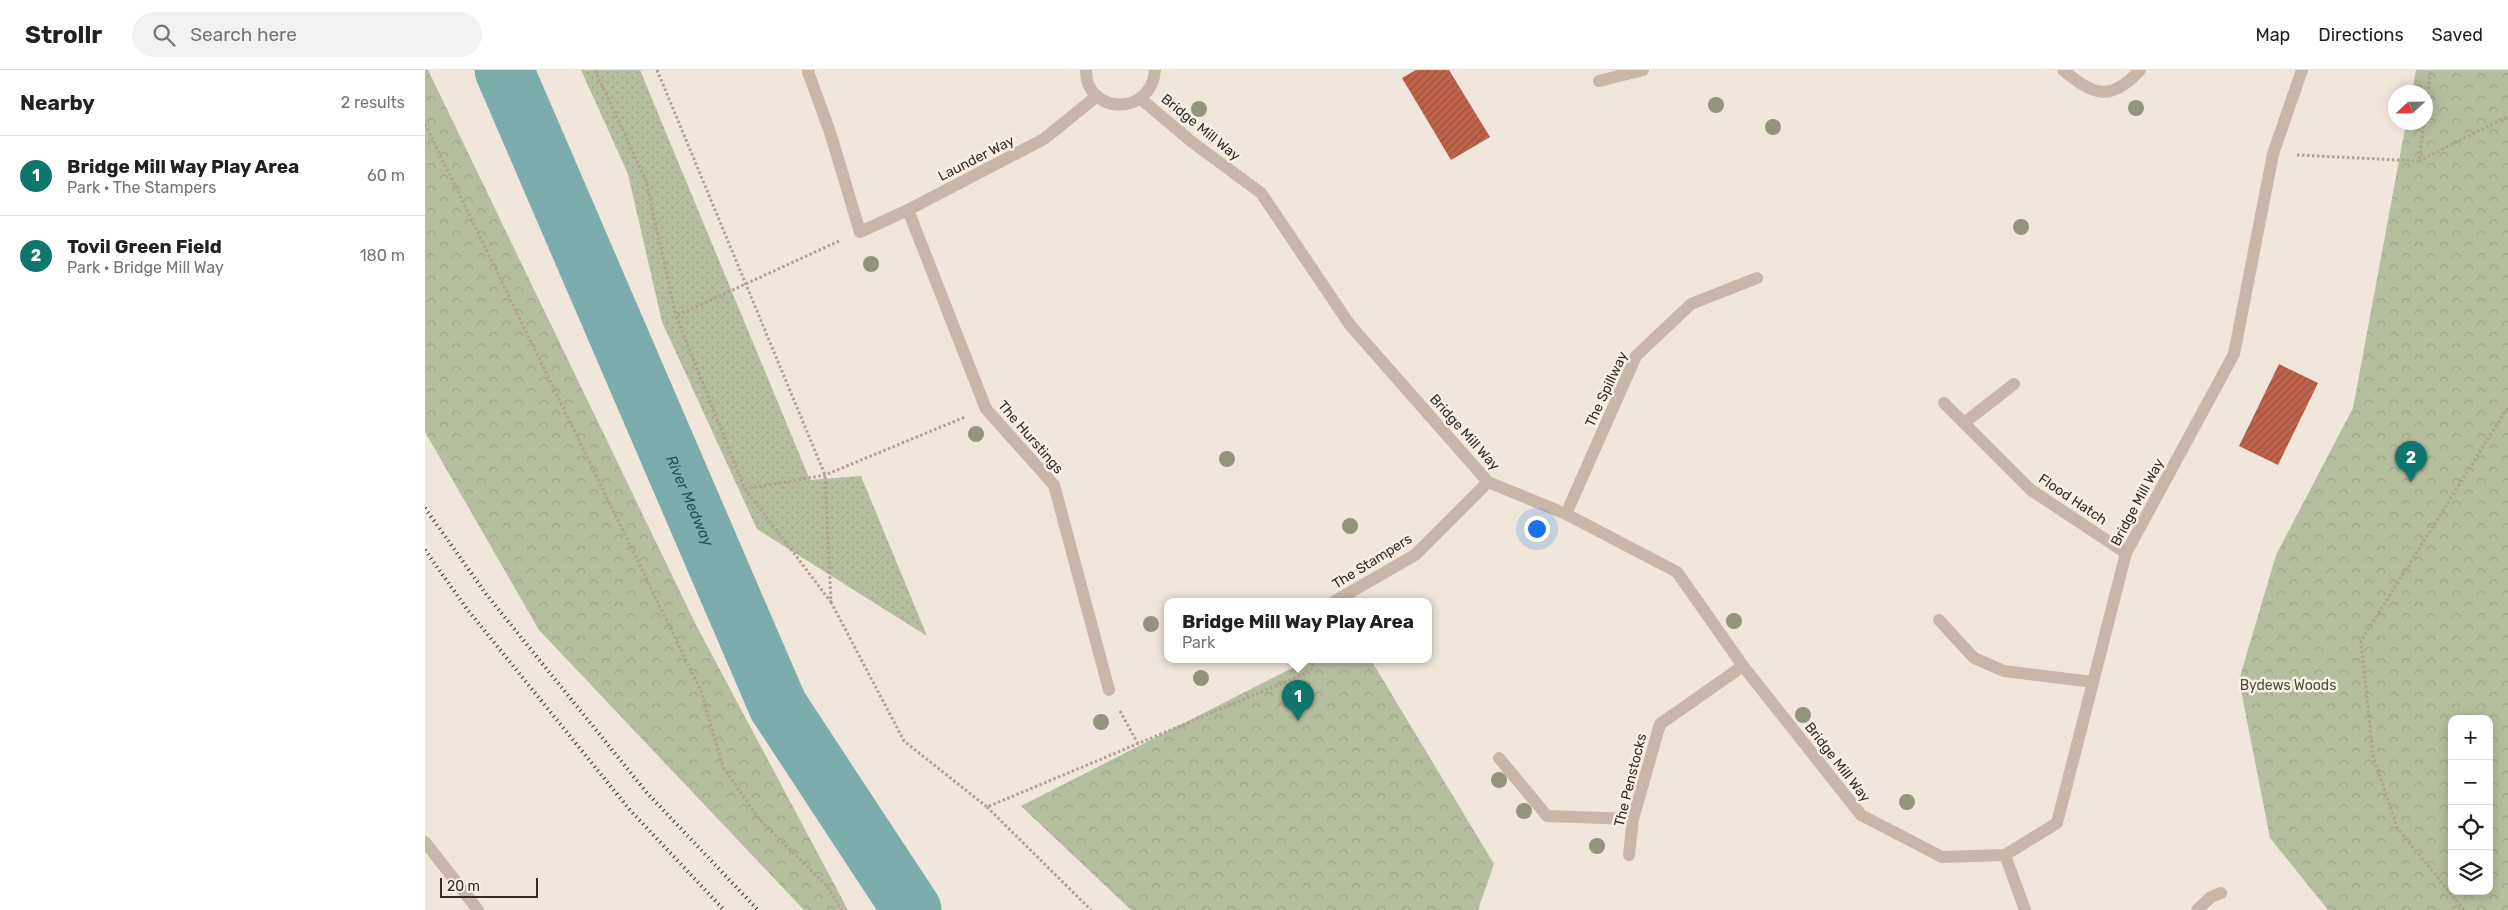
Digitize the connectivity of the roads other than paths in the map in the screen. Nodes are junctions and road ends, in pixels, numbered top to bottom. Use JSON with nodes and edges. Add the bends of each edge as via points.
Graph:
{"nodes":[{"id":1,"x":809,"y":70,"type":"edge"},
{"id":2,"x":1086,"y":70,"type":"edge"},
{"id":3,"x":1155,"y":70,"type":"edge"},
{"id":4,"x":1643,"y":70,"type":"edge"},
{"id":5,"x":2063,"y":70,"type":"edge"},
{"id":6,"x":2140,"y":70,"type":"edge"},
{"id":7,"x":2302,"y":70,"type":"edge"},
{"id":8,"x":1599,"y":81,"type":"dead end"},
{"id":9,"x":1097,"y":96,"type":"junction"},
{"id":10,"x":1141,"y":99,"type":"junction"},
{"id":11,"x":908,"y":210,"type":"junction"},
{"id":12,"x":1757,"y":278,"type":"dead end"},
{"id":13,"x":2014,"y":384,"type":"dead end"},
{"id":14,"x":1944,"y":403,"type":"dead end"},
{"id":15,"x":1964,"y":424,"type":"junction"},
{"id":16,"x":1488,"y":482,"type":"junction"},
{"id":17,"x":1566,"y":514,"type":"junction"},
{"id":18,"x":2126,"y":552,"type":"junction"},
{"id":19,"x":1342,"y":598,"type":"edge"},
{"id":20,"x":1939,"y":620,"type":"dead end"},
{"id":21,"x":1743,"y":666,"type":"junction"},
{"id":22,"x":2093,"y":682,"type":"junction"},
{"id":23,"x":1109,"y":690,"type":"road end"},
{"id":24,"x":1499,"y":758,"type":"dead end"},
{"id":25,"x":1633,"y":819,"type":"junction"},
{"id":26,"x":425,"y":842,"type":"edge"},
{"id":27,"x":1629,"y":855,"type":"dead end"},
{"id":28,"x":2005,"y":855,"type":"junction"},
{"id":29,"x":2221,"y":893,"type":"dead end"},
{"id":30,"x":478,"y":910,"type":"edge"},
{"id":31,"x":2025,"y":910,"type":"edge"},
{"id":32,"x":2197,"y":910,"type":"edge"}],
"edges":[{"from":1,"to":11,"type":"street","name":"Launder Way","via":[[860,232]]},
{"from":2,"to":9,"type":"street","via":[[1090,87]]},
{"from":3,"to":10,"type":"street","via":[[1149,90]]},
{"from":4,"to":8,"type":"street"},
{"from":5,"to":6,"type":"street","via":[[2085,88],[2100,92],[2116,90]]},
{"from":7,"to":18,"type":"street","name":"Bridge Mill Way","via":[[2273,154],[2234,354]]},
{"from":9,"to":10,"type":"street","via":[[1119,106]]},
{"from":9,"to":11,"type":"street","name":"Launder Way","via":[[1045,139]]},
{"from":10,"to":16,"type":"street","name":"Bridge Mill Way","via":[[1261,193],[1350,325]]},
{"from":11,"to":23,"type":"street","name":"The Hurstings","via":[[986,409],[1054,484]]},
{"from":12,"to":17,"type":"street","name":"The Spillway","via":[[1691,304],[1636,356]]},
{"from":13,"to":15,"type":"street"},
{"from":14,"to":15,"type":"street","name":"Flood Hatch"},
{"from":15,"to":18,"type":"street","name":"Flood Hatch","via":[[2031,490]]},
{"from":16,"to":17,"type":"street","name":"Bridge Mill Way"},
{"from":16,"to":19,"type":"street","name":"The Stampers","via":[[1415,555]]},
{"from":17,"to":21,"type":"street","name":"Bridge Mill Way","via":[[1677,572]]},
{"from":18,"to":22,"type":"street","name":"Bridge Mill Way"},
{"from":20,"to":22,"type":"street","via":[[1974,658],[2004,671]]},
{"from":21,"to":25,"type":"street","name":"The Penstocks","via":[[1660,724]]},
{"from":21,"to":28,"type":"street","name":"Bridge Mill Way","via":[[1861,815],[1942,857]]},
{"from":22,"to":28,"type":"street","name":"Bridge Mill Way","via":[[2057,823]]},
{"from":24,"to":25,"type":"street","via":[[1547,816]]},
{"from":25,"to":27,"type":"street","name":"The Penstocks"},
{"from":26,"to":30,"type":"street"},
{"from":28,"to":31,"type":"street"},
{"from":29,"to":32,"type":"street","via":[[2211,897]]}]}
